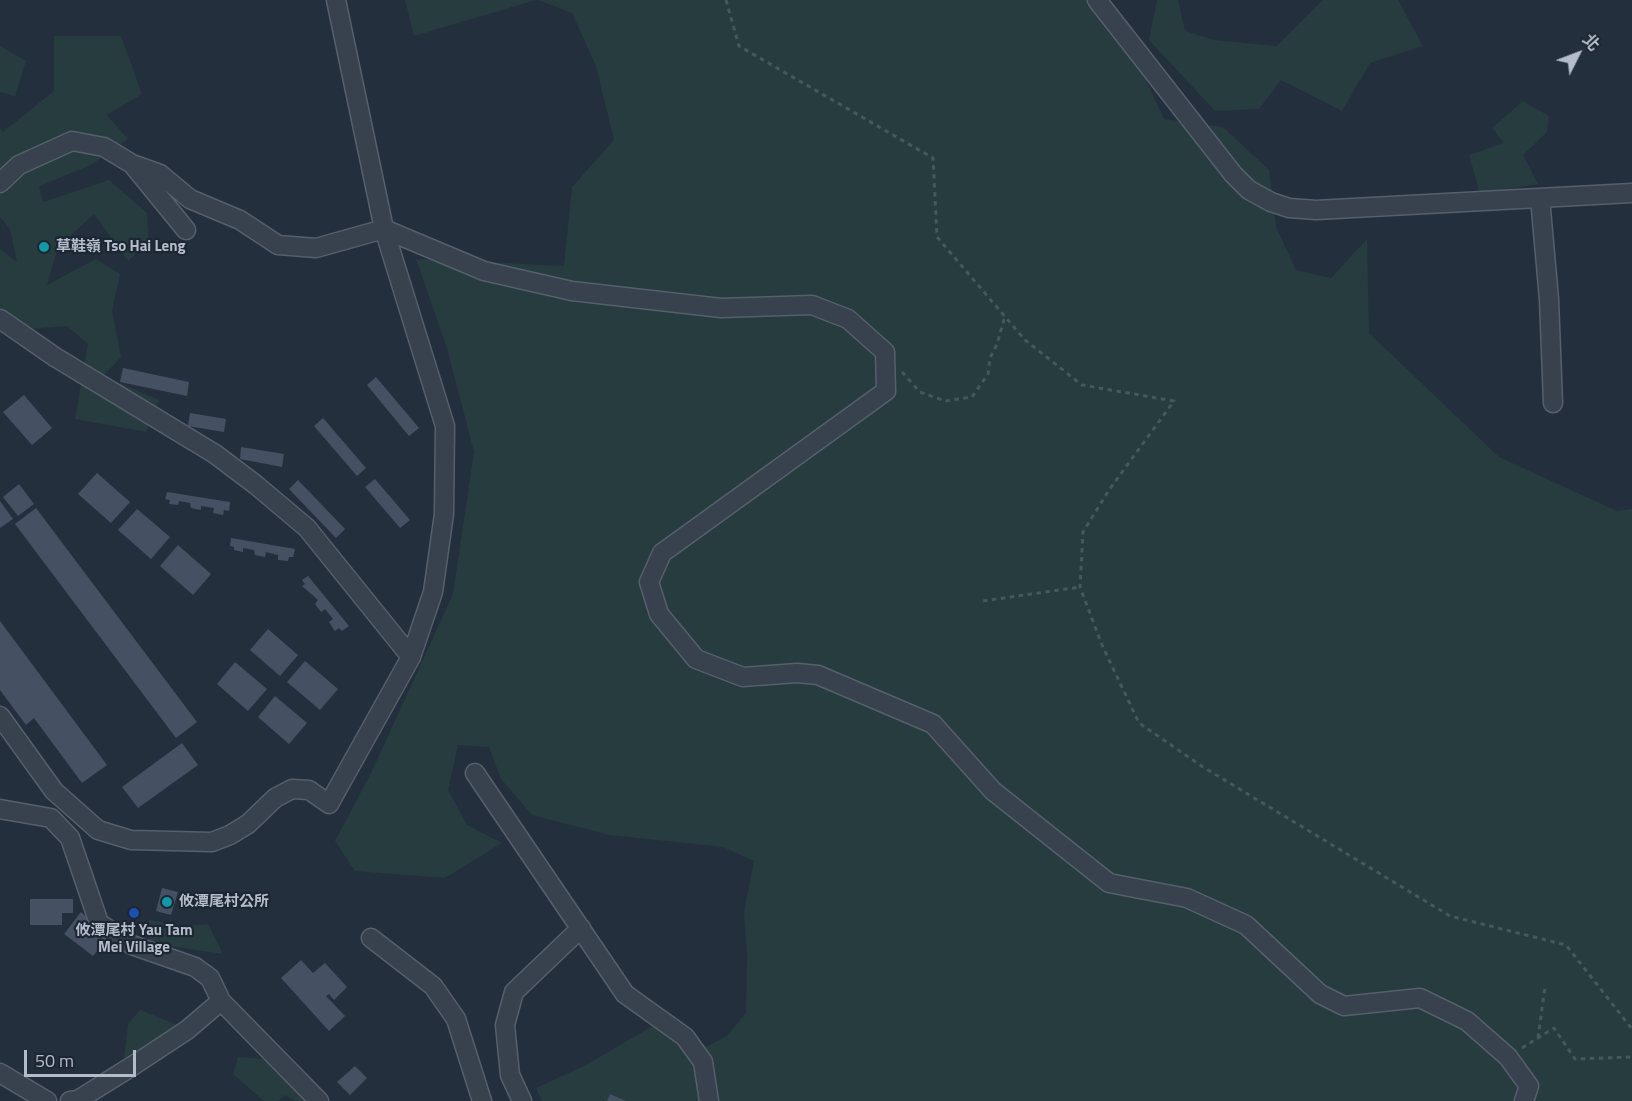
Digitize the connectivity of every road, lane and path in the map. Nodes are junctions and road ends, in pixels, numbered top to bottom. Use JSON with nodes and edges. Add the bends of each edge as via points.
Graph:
{"nodes":[{"id":1,"x":336,"y":0,"type":"edge"},
{"id":2,"x":726,"y":0,"type":"edge"},
{"id":3,"x":1097,"y":0,"type":"edge"},
{"id":4,"x":132,"y":164,"type":"junction"},
{"id":5,"x":0,"y":183,"type":"edge"},
{"id":6,"x":1632,"y":193,"type":"edge"},
{"id":7,"x":1540,"y":198,"type":"junction"},
{"id":8,"x":384,"y":229,"type":"junction"},
{"id":9,"x":186,"y":230,"type":"dead end"},
{"id":10,"x":1005,"y":316,"type":"junction"},
{"id":11,"x":0,"y":318,"type":"edge"},
{"id":12,"x":885,"y":352,"type":"junction"},
{"id":13,"x":1552,"y":403,"type":"dead end"},
{"id":14,"x":1080,"y":587,"type":"junction"},
{"id":15,"x":983,"y":601,"type":"dead end"},
{"id":16,"x":411,"y":657,"type":"junction"},
{"id":17,"x":0,"y":716,"type":"edge"},
{"id":18,"x":475,"y":773,"type":"dead end"},
{"id":19,"x":0,"y":809,"type":"edge"},
{"id":20,"x":581,"y":928,"type":"junction"},
{"id":21,"x":371,"y":938,"type":"dead end"},
{"id":22,"x":1545,"y":987,"type":"dead end"},
{"id":23,"x":221,"y":1001,"type":"junction"},
{"id":24,"x":1632,"y":1029,"type":"edge"},
{"id":25,"x":1538,"y":1038,"type":"junction"},
{"id":26,"x":1508,"y":1057,"type":"junction"},
{"id":27,"x":1632,"y":1057,"type":"edge"},
{"id":28,"x":0,"y":1073,"type":"edge"},
{"id":29,"x":47,"y":1101,"type":"edge"},
{"id":30,"x":70,"y":1101,"type":"edge"},
{"id":31,"x":319,"y":1101,"type":"edge"},
{"id":32,"x":482,"y":1101,"type":"edge"},
{"id":33,"x":522,"y":1101,"type":"edge"},
{"id":34,"x":709,"y":1101,"type":"edge"},
{"id":35,"x":1524,"y":1101,"type":"edge"}],
"edges":[{"from":1,"to":8,"type":"street"},
{"from":2,"to":10,"type":"path","via":[[739,46],[933,158],[937,237]]},
{"from":3,"to":7,"type":"street","via":[[1233,174],[1263,199],[1289,208],[1316,210]]},
{"from":4,"to":5,"type":"street","via":[[104,147],[72,141],[19,165]]},
{"from":4,"to":8,"type":"street","via":[[160,174],[190,199],[240,220],[278,245],[316,248]]},
{"from":4,"to":9,"type":"street"},
{"from":6,"to":7,"type":"street"},
{"from":7,"to":13,"type":"street","via":[[1549,298]]},
{"from":8,"to":12,"type":"street","via":[[484,271],[572,291],[721,308],[812,304],[848,319]]},
{"from":8,"to":16,"type":"street","via":[[445,426],[444,514],[433,592]]},
{"from":10,"to":12,"type":"path","via":[[988,374],[972,397],[945,401],[920,392]]},
{"from":10,"to":14,"type":"path","via":[[1025,340],[1082,385],[1174,400],[1083,532]]},
{"from":11,"to":16,"type":"street","via":[[55,357],[214,454],[256,485],[308,528]]},
{"from":12,"to":26,"type":"street","via":[[886,391],[662,553],[649,582],[659,614],[696,658],[743,678],[818,675],[933,723],[993,791],[1109,884],[1187,898],[1246,926],[1320,994],[1344,1006],[1420,998],[1467,1021]]},
{"from":14,"to":15,"type":"path"},
{"from":14,"to":24,"type":"path","via":[[1101,645],[1139,723],[1203,767],[1450,916],[1566,945]]},
{"from":16,"to":17,"type":"street","via":[[329,804],[309,790],[292,789],[275,798],[230,836],[212,842],[131,840],[98,830],[54,791]]},
{"from":18,"to":20,"type":"street"},
{"from":19,"to":23,"type":"street","via":[[51,818],[70,838],[99,923],[132,945],[195,967],[210,978]]},
{"from":20,"to":33,"type":"street","via":[[514,992],[505,1025],[510,1075]]},
{"from":20,"to":34,"type":"street","via":[[626,994],[685,1037],[703,1062]]},
{"from":21,"to":32,"type":"street","via":[[433,986],[456,1019]]},
{"from":22,"to":25,"type":"path"},
{"from":23,"to":30,"type":"street","via":[[187,1030],[78,1100]]},
{"from":23,"to":31,"type":"street"},
{"from":25,"to":26,"type":"path"},
{"from":25,"to":27,"type":"path","via":[[1554,1028],[1575,1059]]},
{"from":26,"to":35,"type":"street","via":[[1529,1086]]},
{"from":28,"to":29,"type":"street"}]}
